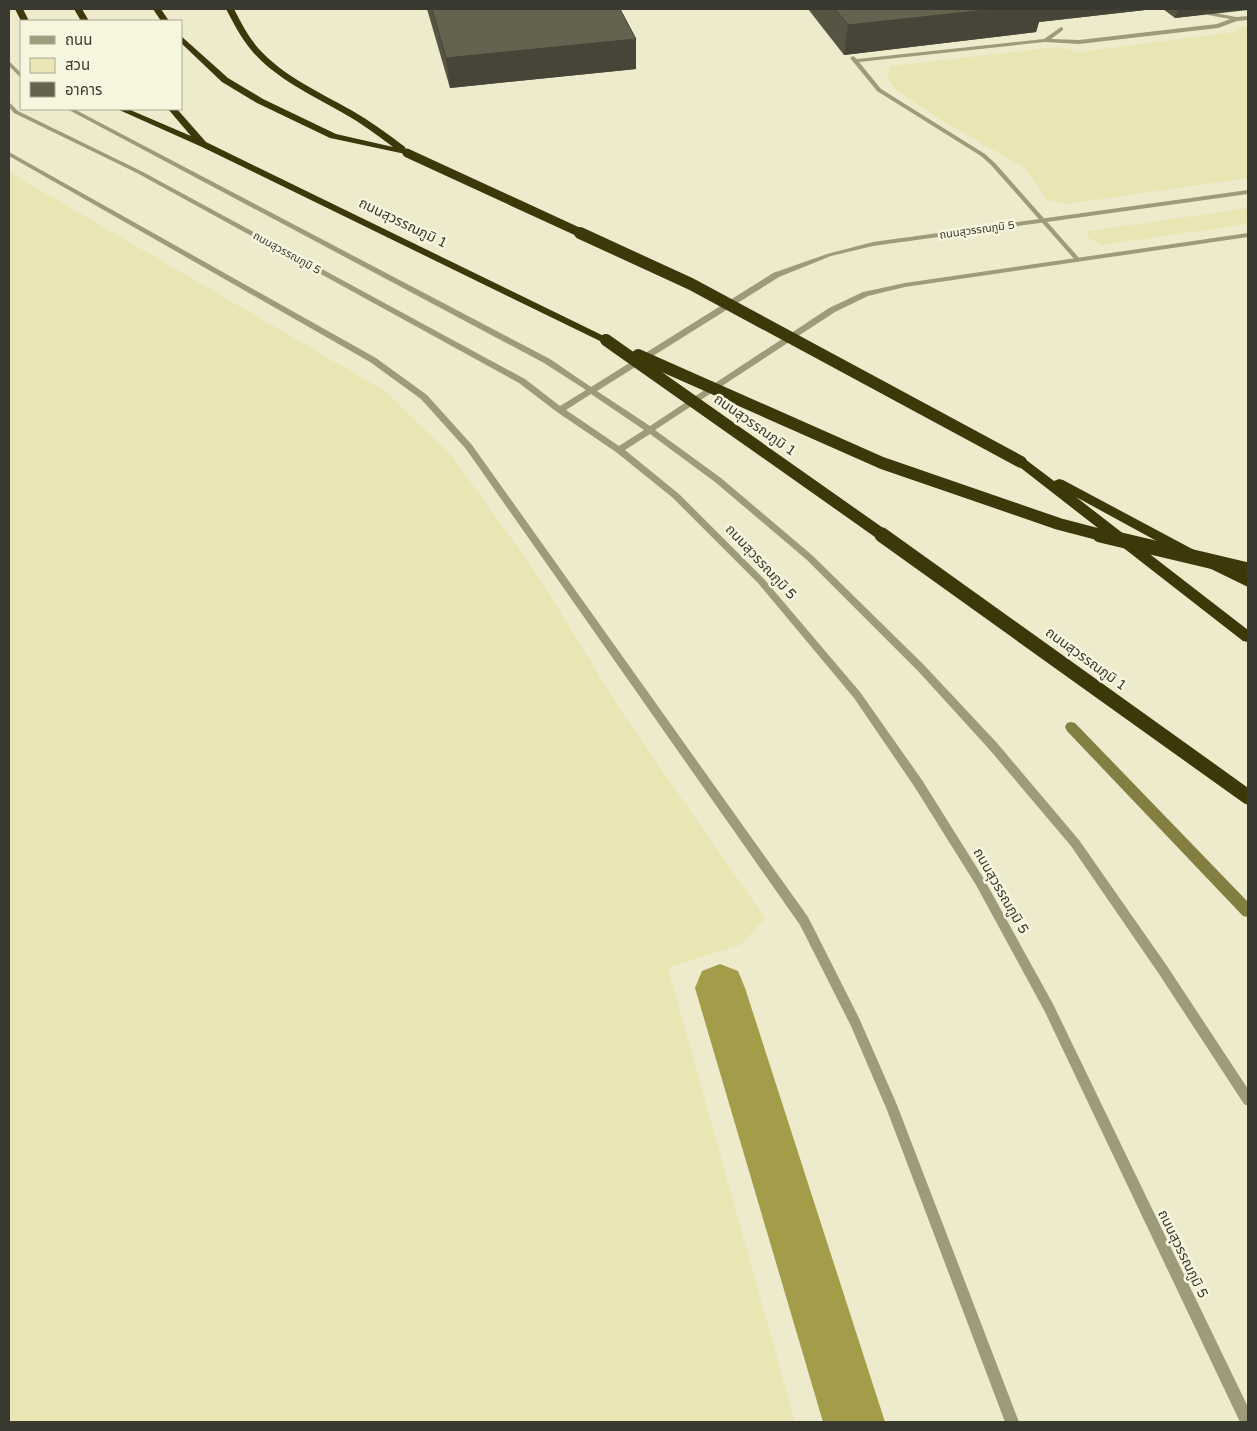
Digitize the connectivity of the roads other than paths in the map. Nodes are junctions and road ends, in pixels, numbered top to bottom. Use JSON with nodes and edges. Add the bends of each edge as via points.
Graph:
{"nodes":[{"id":1,"x":78,"y":9,"type":"edge"},
{"id":2,"x":157,"y":9,"type":"edge"},
{"id":3,"x":230,"y":9,"type":"edge"},
{"id":4,"x":1210,"y":14,"type":"dead end"},
{"id":5,"x":1248,"y":18,"type":"edge"},
{"id":6,"x":1236,"y":19,"type":"junction"},
{"id":7,"x":84,"y":20,"type":"edge"},
{"id":8,"x":164,"y":20,"type":"edge"},
{"id":9,"x":1061,"y":29,"type":"dead end"},
{"id":10,"x":182,"y":39,"type":"edge"},
{"id":11,"x":1045,"y":40,"type":"junction"},
{"id":12,"x":849,"y":54,"type":"edge"},
{"id":13,"x":855,"y":61,"type":"junction"},
{"id":14,"x":9,"y":63,"type":"edge"},
{"id":15,"x":20,"y":75,"type":"edge"},
{"id":16,"x":9,"y":104,"type":"edge"},
{"id":17,"x":72,"y":110,"type":"edge"},
{"id":18,"x":123,"y":110,"type":"edge"},
{"id":19,"x":173,"y":110,"type":"edge"},
{"id":20,"x":12,"y":111,"type":"edge"},
{"id":21,"x":205,"y":144,"type":"junction"},
{"id":22,"x":407,"y":153,"type":"junction"},
{"id":23,"x":9,"y":154,"type":"edge"},
{"id":24,"x":1248,"y":192,"type":"edge"},
{"id":25,"x":1043,"y":221,"type":"junction"},
{"id":26,"x":1248,"y":235,"type":"edge"},
{"id":27,"x":1078,"y":260,"type":"junction"},
{"id":28,"x":606,"y":340,"type":"junction"},
{"id":29,"x":592,"y":391,"type":"junction"},
{"id":30,"x":560,"y":410,"type":"junction"},
{"id":31,"x":649,"y":429,"type":"junction"},
{"id":32,"x":618,"y":450,"type":"junction"},
{"id":33,"x":1021,"y":462,"type":"junction"},
{"id":34,"x":1248,"y":570,"type":"edge"},
{"id":35,"x":1248,"y":582,"type":"edge"},
{"id":36,"x":1248,"y":637,"type":"edge"},
{"id":37,"x":1248,"y":796,"type":"edge"},
{"id":38,"x":1248,"y":1100,"type":"edge"},
{"id":39,"x":1012,"y":1422,"type":"edge"},
{"id":40,"x":1248,"y":1422,"type":"edge"}],
"edges":[{"from":1,"to":7,"type":"highway"},
{"from":2,"to":8,"type":"highway"},
{"from":3,"to":22,"type":"highway","via":[[238,27],[263,59],[295,84],[368,124]]},
{"from":4,"to":6,"type":"street"},
{"from":5,"to":6,"type":"street"},
{"from":6,"to":11,"type":"street","via":[[1218,26],[1088,41]]},
{"from":9,"to":11,"type":"street"},
{"from":10,"to":22,"type":"highway","via":[[225,80],[260,101],[333,136]]},
{"from":11,"to":13,"type":"street"},
{"from":12,"to":13,"type":"street"},
{"from":13,"to":25,"type":"street","via":[[878,90],[983,155]]},
{"from":14,"to":15,"type":"street"},
{"from":16,"to":20,"type":"street","name":"ถนนสุวรรณภูมิ 5"},
{"from":17,"to":29,"type":"street","name":"ถนนสุวรรณภูมิ 5","via":[[547,361]]},
{"from":18,"to":21,"type":"highway","name":"ถนนสุวรรณภูมิ 1"},
{"from":19,"to":21,"type":"highway","name":"ถนนสุวรรณภูมิ 1"},
{"from":20,"to":30,"type":"street","name":"ถนนสุวรรณภูมิ 5","via":[[139,172],[514,377]]},
{"from":21,"to":28,"type":"highway","name":"ถนนสุวรรณภูมิ 1"},
{"from":22,"to":33,"type":"highway","bridge":true,"via":[[691,284]]},
{"from":23,"to":39,"type":"street","via":[[373,360],[424,397],[469,447],[804,920],[855,1022],[893,1109]]},
{"from":24,"to":25,"type":"street","name":"ถนนสุวรรณภูมิ 5"},
{"from":25,"to":27,"type":"street"},
{"from":25,"to":29,"type":"street","name":"ถนนสุวรรณภูมิ 5","via":[[873,244],[776,274]]},
{"from":26,"to":27,"type":"street"},
{"from":27,"to":31,"type":"street","via":[[904,285],[866,294],[832,310]]},
{"from":28,"to":34,"type":"highway","bridge":true,"via":[[882,463],[1060,524]]},
{"from":28,"to":37,"type":"highway","name":"ถนนสุวรรณภูมิ 1","bridge":true},
{"from":29,"to":30,"type":"street","name":"ถนนสุวรรณภูมิ 5"},
{"from":29,"to":31,"type":"street","name":"ถนนสุวรรณภูมิ 5"},
{"from":30,"to":32,"type":"street","name":"ถนนสุวรรณภูมิ 5"},
{"from":31,"to":32,"type":"street"},
{"from":31,"to":38,"type":"street","name":"ถนนสุวรรณภูมิ 5","via":[[718,480],[810,558],[921,668],[993,746],[1075,843]]},
{"from":32,"to":40,"type":"street","name":"ถนนสุวรรณภูมิ 5","via":[[676,496],[761,581],[857,695],[918,783],[980,882],[1049,1008]]},
{"from":33,"to":35,"type":"highway","bridge":true},
{"from":33,"to":36,"type":"highway","bridge":true}]}
